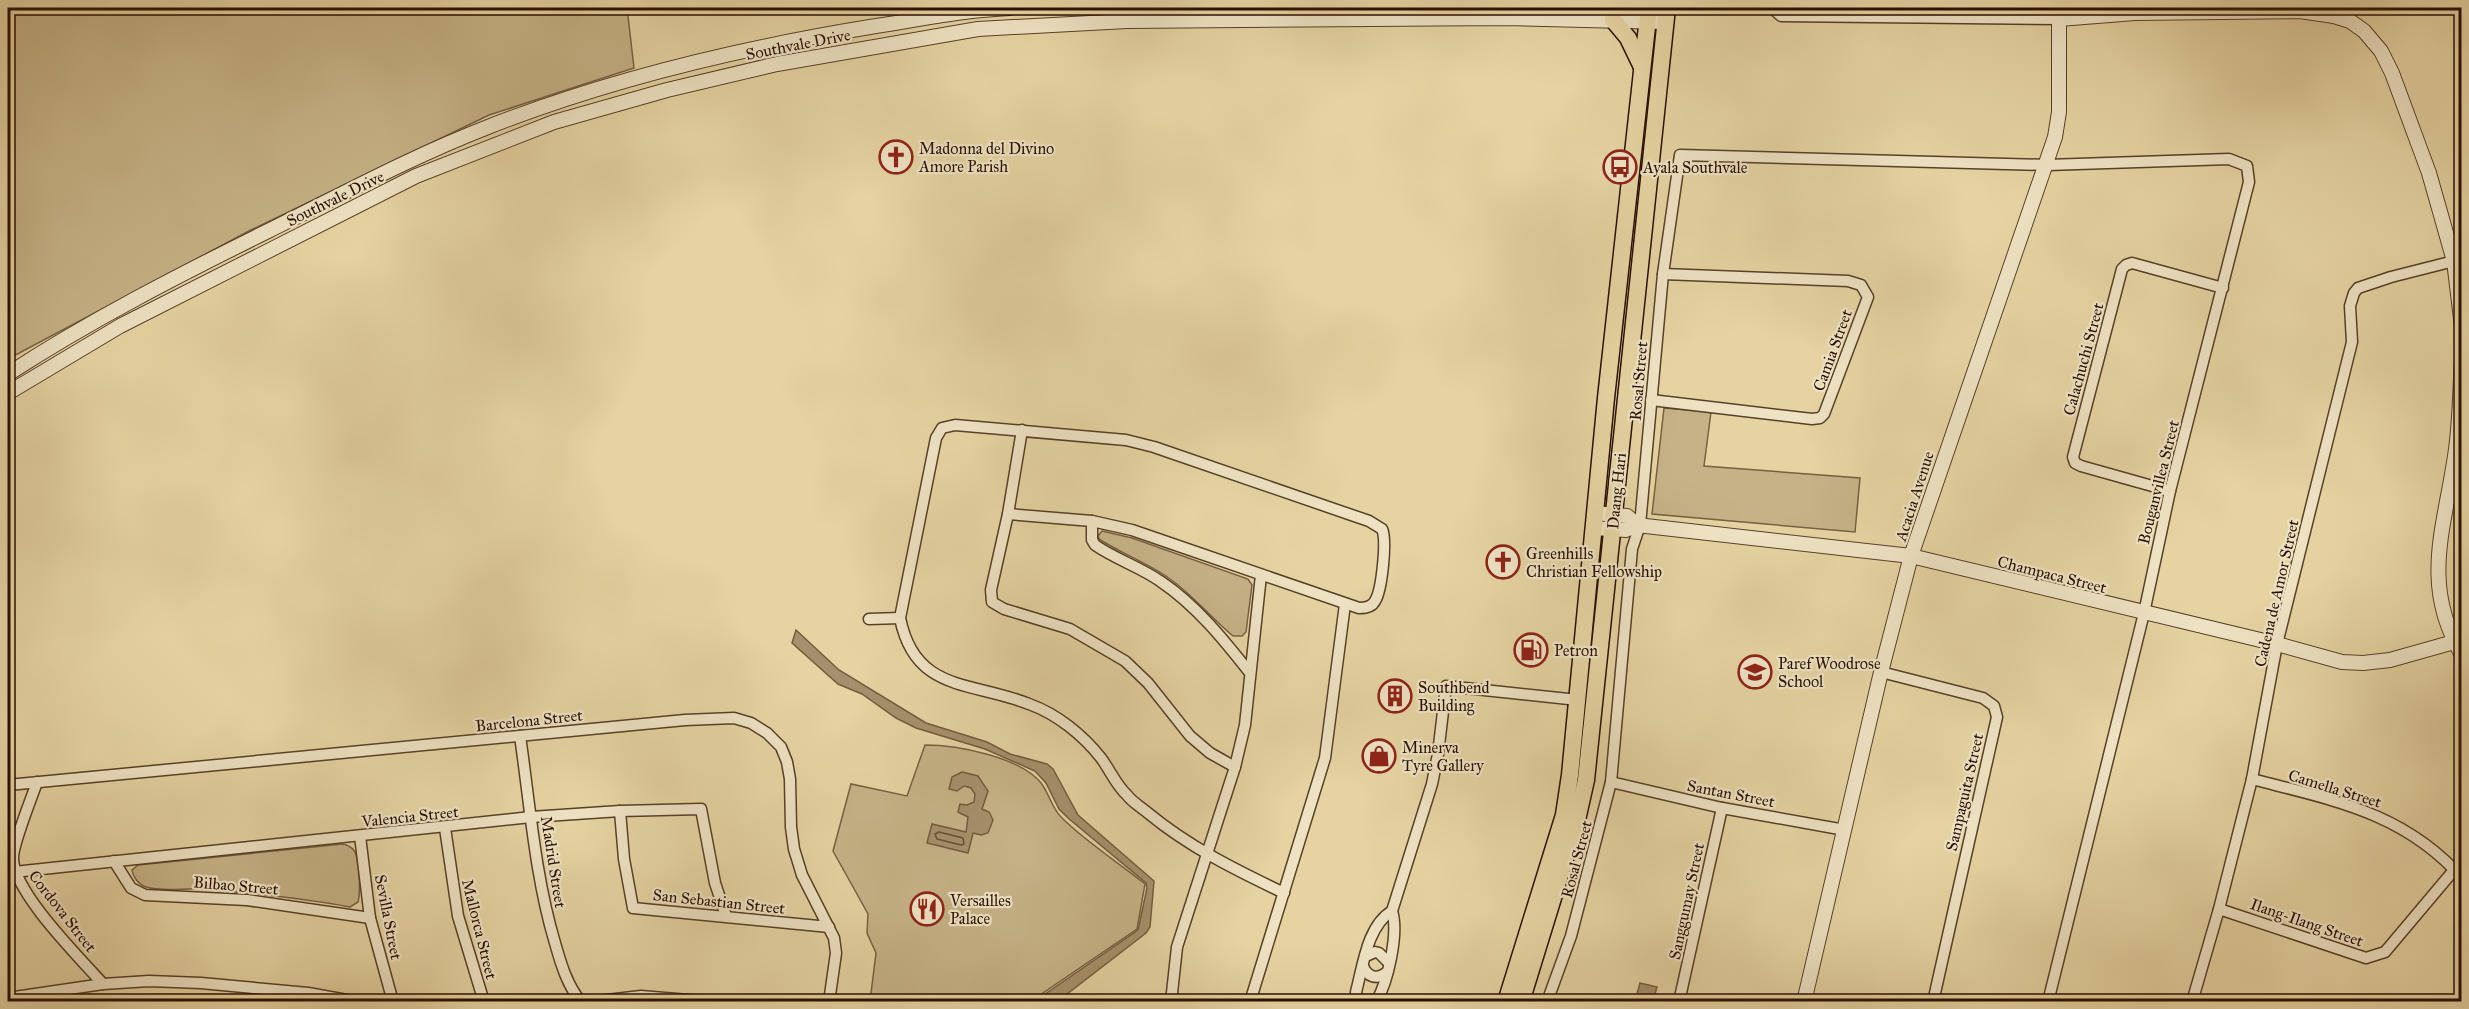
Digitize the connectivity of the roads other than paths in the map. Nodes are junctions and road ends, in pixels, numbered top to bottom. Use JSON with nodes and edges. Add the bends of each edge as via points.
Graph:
{"nodes":[{"id":1,"x":994,"y":8,"type":"edge"},
{"id":2,"x":1010,"y":8,"type":"edge"},
{"id":3,"x":1772,"y":8,"type":"edge"},
{"id":4,"x":975,"y":9,"type":"edge"},
{"id":5,"x":2129,"y":10,"type":"edge"},
{"id":6,"x":1505,"y":13,"type":"edge"},
{"id":7,"x":1528,"y":13,"type":"edge"},
{"id":8,"x":1914,"y":13,"type":"edge"},
{"id":9,"x":2059,"y":13,"type":"edge"},
{"id":10,"x":1648,"y":14,"type":"edge"},
{"id":11,"x":1666,"y":15,"type":"edge"},
{"id":12,"x":1613,"y":20,"type":"junction"},
{"id":13,"x":996,"y":28,"type":"junction"},
{"id":14,"x":978,"y":29,"type":"junction"},
{"id":15,"x":1643,"y":69,"type":"junction"},
{"id":16,"x":2046,"y":165,"type":"junction"},
{"id":17,"x":2454,"y":261,"type":"junction"},
{"id":18,"x":1663,"y":274,"type":"junction"},
{"id":19,"x":2223,"y":288,"type":"junction"},
{"id":20,"x":2462,"y":327,"type":"edge"},
{"id":21,"x":2462,"y":361,"type":"edge"},
{"id":22,"x":8,"y":374,"type":"edge"},
{"id":23,"x":8,"y":393,"type":"edge"},
{"id":24,"x":1651,"y":400,"type":"junction"},
{"id":25,"x":1022,"y":430,"type":"junction"},
{"id":26,"x":2170,"y":491,"type":"junction"},
{"id":27,"x":1008,"y":514,"type":"junction"},
{"id":28,"x":1594,"y":520,"type":"junction"},
{"id":29,"x":1092,"y":521,"type":"junction"},
{"id":30,"x":1626,"y":523,"type":"junction"},
{"id":31,"x":1911,"y":556,"type":"junction"},
{"id":32,"x":1261,"y":575,"type":"junction"},
{"id":33,"x":1345,"y":604,"type":"junction"},
{"id":34,"x":2144,"y":613,"type":"junction"},
{"id":35,"x":900,"y":618,"type":"junction"},
{"id":36,"x":869,"y":619,"type":"dead end"},
{"id":37,"x":2454,"y":642,"type":"junction"},
{"id":38,"x":2277,"y":644,"type":"junction"},
{"id":39,"x":2462,"y":655,"type":"edge"},
{"id":40,"x":1881,"y":672,"type":"junction"},
{"id":41,"x":1250,"y":673,"type":"junction"},
{"id":42,"x":1578,"y":700,"type":"junction"},
{"id":43,"x":520,"y":736,"type":"junction"},
{"id":44,"x":1235,"y":767,"type":"junction"},
{"id":45,"x":2252,"y":779,"type":"junction"},
{"id":46,"x":37,"y":782,"type":"junction"},
{"id":47,"x":1611,"y":782,"type":"junction"},
{"id":48,"x":8,"y":785,"type":"edge"},
{"id":49,"x":1722,"y":808,"type":"junction"},
{"id":50,"x":620,"y":810,"type":"junction"},
{"id":51,"x":531,"y":817,"type":"junction"},
{"id":52,"x":446,"y":828,"type":"junction"},
{"id":53,"x":1845,"y":830,"type":"junction"},
{"id":54,"x":360,"y":836,"type":"junction"},
{"id":55,"x":1206,"y":855,"type":"junction"},
{"id":56,"x":114,"y":861,"type":"junction"},
{"id":57,"x":14,"y":872,"type":"junction"},
{"id":58,"x":2458,"y":874,"type":"edge"},
{"id":59,"x":1284,"y":893,"type":"junction"},
{"id":60,"x":2219,"y":909,"type":"junction"},
{"id":61,"x":1392,"y":911,"type":"junction"},
{"id":62,"x":726,"y":916,"type":"junction"},
{"id":63,"x":370,"y":918,"type":"junction"},
{"id":64,"x":829,"y":927,"type":"junction"},
{"id":65,"x":1365,"y":961,"type":"junction"},
{"id":66,"x":1387,"y":968,"type":"junction"},
{"id":67,"x":103,"y":984,"type":"junction"},
{"id":68,"x":572,"y":996,"type":"edge"},
{"id":69,"x":8,"y":998,"type":"edge"},
{"id":70,"x":358,"y":1002,"type":"edge"},
{"id":71,"x":393,"y":1002,"type":"edge"},
{"id":72,"x":484,"y":1002,"type":"edge"},
{"id":73,"x":581,"y":1002,"type":"edge"},
{"id":74,"x":590,"y":1002,"type":"edge"},
{"id":75,"x":712,"y":1002,"type":"edge"},
{"id":76,"x":829,"y":1002,"type":"edge"},
{"id":77,"x":1171,"y":1002,"type":"edge"},
{"id":78,"x":1250,"y":1002,"type":"edge"},
{"id":79,"x":1357,"y":1002,"type":"edge"},
{"id":80,"x":1376,"y":1002,"type":"edge"},
{"id":81,"x":1506,"y":1002,"type":"edge"},
{"id":82,"x":1521,"y":1002,"type":"edge"},
{"id":83,"x":1547,"y":1002,"type":"edge"},
{"id":84,"x":1679,"y":1002,"type":"edge"},
{"id":85,"x":1804,"y":1002,"type":"edge"},
{"id":86,"x":1933,"y":1002,"type":"edge"},
{"id":87,"x":2048,"y":1002,"type":"edge"},
{"id":88,"x":2192,"y":1002,"type":"edge"}],
"edges":[{"from":1,"to":2,"type":"street","name":"Southvale Drive"},
{"from":1,"to":4,"type":"street","name":"Southvale Drive"},
{"from":1,"to":13,"type":"street"},
{"from":3,"to":8,"type":"street","via":[[1781,16]]},
{"from":4,"to":14,"type":"street"},
{"from":4,"to":22,"type":"street","name":"Southvale Drive","via":[[832,33],[714,59],[609,86],[487,127],[188,270]]},
{"from":5,"to":9,"type":"street"},
{"from":5,"to":17,"type":"street","via":[[2319,13],[2350,21],[2364,31],[2381,51],[2392,73],[2429,173]]},
{"from":6,"to":7,"type":"street","name":"Southvale Drive"},
{"from":6,"to":13,"type":"street","name":"Southvale Drive","via":[[1127,21]]},
{"from":7,"to":12,"type":"street","name":"Southvale Drive"},
{"from":8,"to":9,"type":"street"},
{"from":9,"to":16,"type":"street","name":"Acacia Avenue","via":[[2059,112]]},
{"from":10,"to":11,"type":"street","name":"Southvale Drive"},
{"from":10,"to":12,"type":"street","name":"Southvale Drive"},
{"from":10,"to":15,"type":"main road","name":"Daang Hari"},
{"from":11,"to":30,"type":"main road","name":"Daang Hari"},
{"from":12,"to":15,"type":"main road","via":[[1634,48]]},
{"from":13,"to":14,"type":"street","name":"Southvale Drive"},
{"from":14,"to":23,"type":"street","name":"Southvale Drive","via":[[837,52],[709,80],[554,122],[493,144],[416,176],[207,280]]},
{"from":15,"to":28,"type":"main road","name":"Daang Hari"},
{"from":16,"to":18,"type":"street","name":"Rosal Street","via":[[1680,155]]},
{"from":16,"to":19,"type":"street","name":"Bouganvillea Street","via":[[2229,159],[2247,166],[2249,182]]},
{"from":16,"to":31,"type":"street","name":"Acacia Avenue"},
{"from":17,"to":20,"type":"street"},
{"from":17,"to":38,"type":"street","name":"Cadena de Amor Street","via":[[2358,288],[2351,299],[2352,342]]},
{"from":18,"to":24,"type":"street","name":"Rosal Street"},
{"from":18,"to":24,"type":"street","name":"Camia Street","via":[[1848,281],[1861,285],[1868,297],[1820,418]]},
{"from":19,"to":26,"type":"street","name":"Bouganvillea Street"},
{"from":19,"to":26,"type":"street","name":"Calachuchi Street","via":[[2132,263],[2122,269],[2073,458],[2081,466]]},
{"from":21,"to":37,"type":"street","via":[[2457,447],[2437,574],[2439,602]]},
{"from":24,"to":30,"type":"street","name":"Rosal Street"},
{"from":25,"to":27,"type":"street"},
{"from":25,"to":33,"type":"street","via":[[1098,436],[1154,447],[1376,524],[1384,535],[1375,603],[1367,608]]},
{"from":25,"to":35,"type":"street","via":[[955,424],[938,432]]},
{"from":26,"to":34,"type":"street","name":"Bouganvillea Street"},
{"from":27,"to":29,"type":"street"},
{"from":27,"to":44,"type":"street","via":[[991,590],[992,602],[1070,628],[1125,661],[1190,736]]},
{"from":28,"to":30,"type":"street","name":"Champaca Street"},
{"from":28,"to":42,"type":"main road","name":"Daang Hari"},
{"from":29,"to":32,"type":"street"},
{"from":29,"to":41,"type":"street","via":[[1095,545],[1174,591],[1227,643]]},
{"from":30,"to":31,"type":"street","name":"Champaca Street"},
{"from":30,"to":47,"type":"street","name":"Rosal Street","via":[[1632,549]]},
{"from":30,"to":82,"type":"main road","name":"Daang Hari","via":[[1586,780]]},
{"from":31,"to":34,"type":"street","name":"Champaca Street"},
{"from":31,"to":40,"type":"street","name":"Acacia Avenue"},
{"from":32,"to":33,"type":"street"},
{"from":32,"to":41,"type":"street"},
{"from":33,"to":59,"type":"street","via":[[1325,758]]},
{"from":34,"to":38,"type":"street","name":"Champaca Street"},
{"from":34,"to":87,"type":"street","name":"Bouganvillea Street"},
{"from":35,"to":36,"type":"street"},
{"from":35,"to":55,"type":"street","via":[[904,637],[929,671],[946,680],[1030,704],[1056,717],[1086,740],[1126,795]]},
{"from":37,"to":38,"type":"street","name":"Champaca Street","via":[[2391,660],[2362,663],[2342,662]]},
{"from":37,"to":39,"type":"street"},
{"from":38,"to":45,"type":"street","name":"Cadena de Amor Street"},
{"from":40,"to":53,"type":"street","name":"Acacia Avenue"},
{"from":40,"to":86,"type":"street","name":"Sampaguita Street","via":[[1983,698],[1994,706],[1997,717]]},
{"from":41,"to":44,"type":"street","via":[[1245,725]]},
{"from":42,"to":61,"type":"street","via":[[1446,686],[1432,784]]},
{"from":42,"to":81,"type":"main road","name":"Daang Hari","via":[[1564,815]]},
{"from":43,"to":46,"type":"street","name":"Barcelona Street"},
{"from":43,"to":51,"type":"street","name":"Madrid Street"},
{"from":43,"to":64,"type":"street","name":"Barcelona Street","via":[[713,717],[751,723],[781,747],[787,762],[794,849]]},
{"from":44,"to":55,"type":"street"},
{"from":45,"to":58,"type":"street","name":"Camella Street","via":[[2369,812],[2416,836]]},
{"from":45,"to":60,"type":"street","name":"Cadena de Amor Street"},
{"from":46,"to":48,"type":"street","name":"Barcelona Street"},
{"from":46,"to":57,"type":"street","name":"Cordova Street","via":[[13,855]]},
{"from":47,"to":49,"type":"street","name":"Santan Street"},
{"from":47,"to":83,"type":"street","name":"Rosal Street","via":[[1571,936]]},
{"from":49,"to":53,"type":"street","name":"Santan Street"},
{"from":49,"to":84,"type":"street","name":"Sanggumay Street"},
{"from":50,"to":51,"type":"street","name":"Valencia Street"},
{"from":50,"to":62,"type":"street","name":"Valencia Street","via":[[701,809],[715,883]]},
{"from":50,"to":62,"type":"street","name":"San Sebastian Street","via":[[633,908]]},
{"from":51,"to":52,"type":"street","name":"Valencia Street"},
{"from":51,"to":68,"type":"street","name":"Madrid Street","via":[[538,879]]},
{"from":52,"to":54,"type":"street","name":"Valencia Street"},
{"from":52,"to":72,"type":"street","name":"Mallorca Street","via":[[458,916]]},
{"from":53,"to":85,"type":"street","name":"Acacia Avenue"},
{"from":54,"to":56,"type":"street","name":"Valencia Street"},
{"from":54,"to":63,"type":"street","name":"Sevilla Street"},
{"from":55,"to":59,"type":"street"},
{"from":55,"to":77,"type":"street","via":[[1177,947]]},
{"from":56,"to":57,"type":"street","name":"Valencia Street"},
{"from":56,"to":63,"type":"street","name":"Bilbao Street","via":[[131,888],[145,895],[247,900]]},
{"from":57,"to":67,"type":"street","name":"Cordova Street","via":[[49,922]]},
{"from":58,"to":60,"type":"street","name":"Ilang-Ilang Street","via":[[2385,952],[2366,958]]},
{"from":59,"to":78,"type":"street"},
{"from":60,"to":88,"type":"street","name":"Cadena de Amor Street"},
{"from":61,"to":65,"type":"street","via":[[1382,917],[1374,930]]},
{"from":61,"to":66,"type":"street","via":[[1395,943]]},
{"from":62,"to":64,"type":"street","name":"San Sebastian Street"},
{"from":63,"to":71,"type":"street","name":"Sevilla Street"},
{"from":64,"to":76,"type":"street","name":"Barcelona Street","via":[[836,953]]},
{"from":65,"to":66,"type":"street","via":[[1375,952],[1380,953]]},
{"from":65,"to":66,"type":"street","via":[[1372,977],[1382,976]]},
{"from":65,"to":79,"type":"street"},
{"from":66,"to":80,"type":"street"},
{"from":67,"to":69,"type":"street"},
{"from":67,"to":70,"type":"street","via":[[201,983]]},
{"from":68,"to":73,"type":"street","name":"Madrid Street"},
{"from":74,"to":75,"type":"street","via":[[641,996]]}]}
